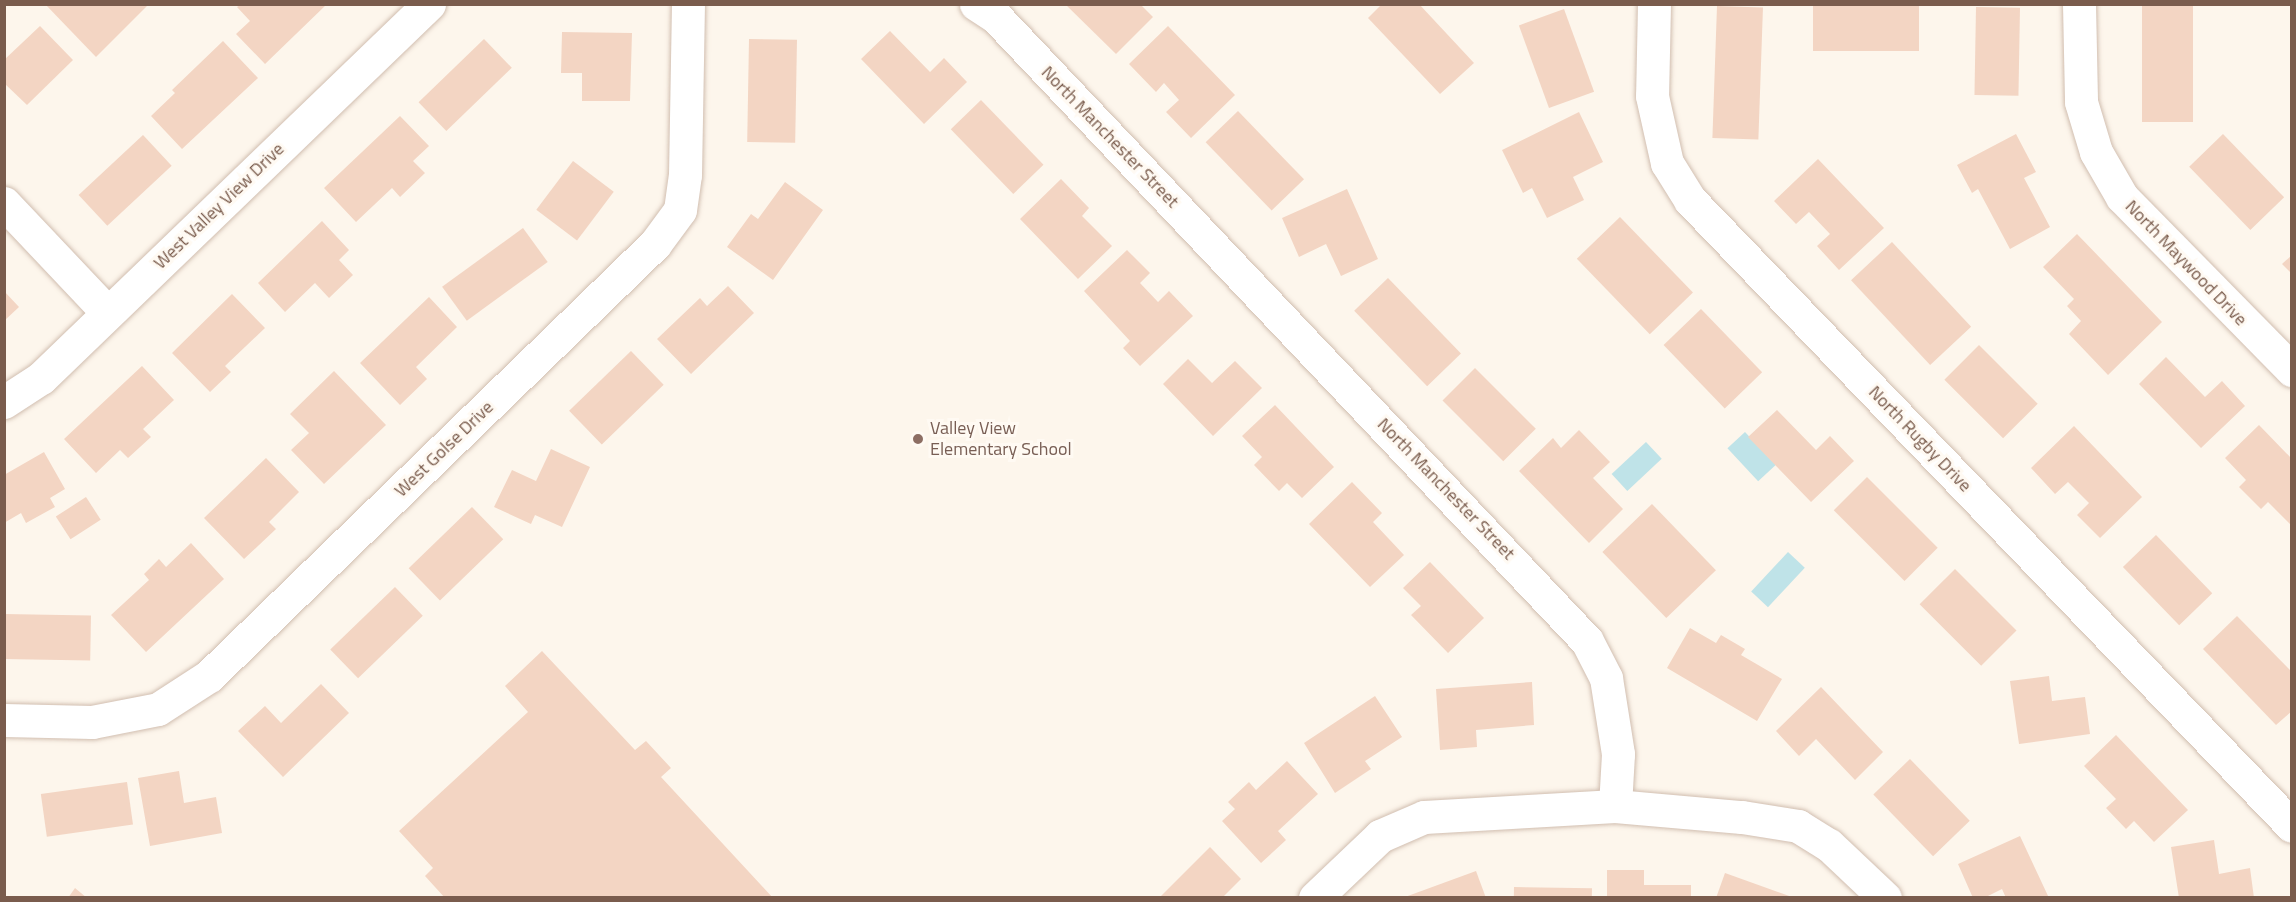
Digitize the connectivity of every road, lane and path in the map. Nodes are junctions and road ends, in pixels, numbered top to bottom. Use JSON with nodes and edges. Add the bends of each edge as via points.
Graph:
{"nodes":[{"id":1,"x":429,"y":4,"type":"edge"},
{"id":2,"x":688,"y":4,"type":"edge"},
{"id":3,"x":976,"y":4,"type":"edge"},
{"id":4,"x":1654,"y":4,"type":"edge"},
{"id":5,"x":2079,"y":4,"type":"edge"},
{"id":6,"x":4,"y":203,"type":"edge"},
{"id":7,"x":108,"y":313,"type":"junction"},
{"id":8,"x":2292,"y":370,"type":"edge"},
{"id":9,"x":4,"y":402,"type":"edge"},
{"id":10,"x":4,"y":720,"type":"edge"},
{"id":11,"x":1616,"y":806,"type":"junction"},
{"id":12,"x":2292,"y":826,"type":"edge"},
{"id":13,"x":1315,"y":897,"type":"edge"},
{"id":14,"x":1885,"y":897,"type":"edge"}],
"edges":[{"from":1,"to":7,"type":"street","name":"West Valley View Drive"},
{"from":2,"to":10,"type":"street","name":"West Golse Drive","via":[[686,175],[680,210],[655,244],[210,676],[158,709],[92,722]]},
{"from":3,"to":11,"type":"street","name":"North Manchester Street","via":[[1004,26],[1587,641],[1606,678],[1618,754]]},
{"from":4,"to":12,"type":"street","name":"North Rugby Drive","via":[[1652,96],[1667,164],[1690,200]]},
{"from":5,"to":8,"type":"street","name":"North Maywood Drive","via":[[2081,102],[2101,161],[2122,197]]},
{"from":6,"to":7,"type":"street"},
{"from":7,"to":9,"type":"street","name":"West Valley View Drive","via":[[41,378]]},
{"from":11,"to":13,"type":"street","via":[[1424,817],[1380,836]]},
{"from":11,"to":14,"type":"street","via":[[1798,826],[1829,845]]}]}
